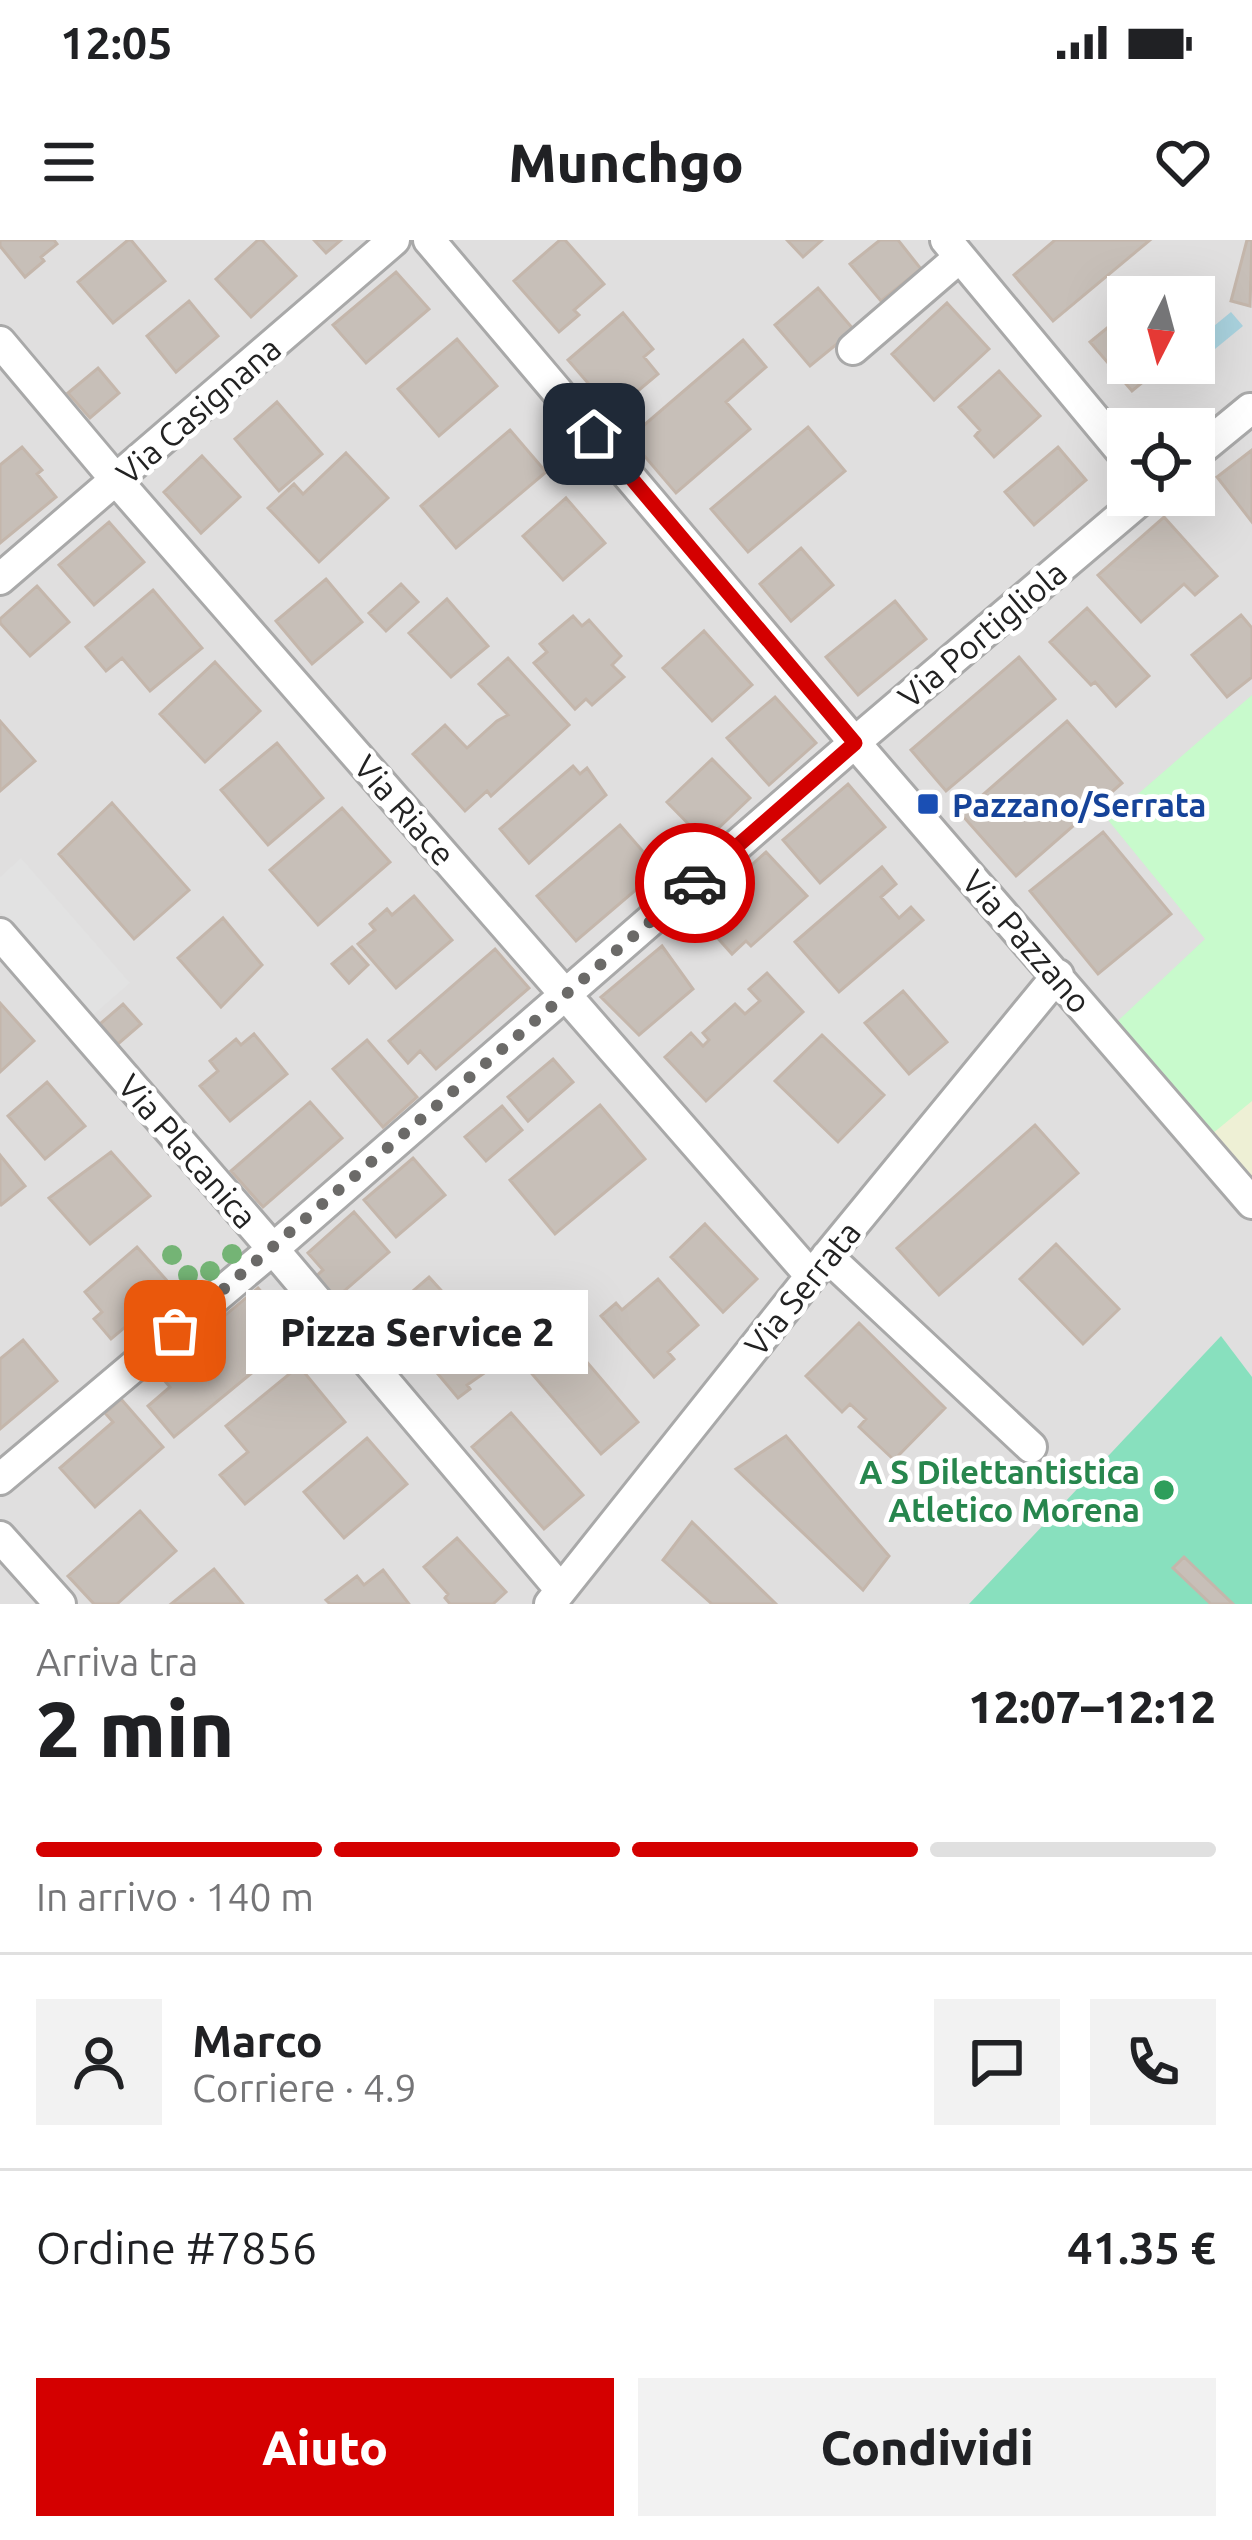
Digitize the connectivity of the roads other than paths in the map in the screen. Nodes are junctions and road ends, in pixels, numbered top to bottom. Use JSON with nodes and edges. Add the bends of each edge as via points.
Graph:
{"nodes":[{"id":1,"x":394,"y":240,"type":"edge"},
{"id":2,"x":429,"y":240,"type":"edge"},
{"id":3,"x":953,"y":249,"type":"edge"},
{"id":4,"x":0,"y":342,"type":"edge"},
{"id":5,"x":853,"y":349,"type":"dead end"},
{"id":6,"x":1250,"y":409,"type":"edge"},
{"id":7,"x":1107,"y":434,"type":"edge"},
{"id":8,"x":1215,"y":438,"type":"edge"},
{"id":9,"x":117,"y":481,"type":"junction"},
{"id":10,"x":1120,"y":516,"type":"edge"},
{"id":11,"x":0,"y":579,"type":"edge"},
{"id":12,"x":855,"y":743,"type":"junction"},
{"id":13,"x":0,"y":934,"type":"edge"},
{"id":14,"x":1058,"y":976,"type":"junction"},
{"id":15,"x":567,"y":995,"type":"junction"},
{"id":16,"x":1252,"y":1203,"type":"edge"},
{"id":17,"x":273,"y":1249,"type":"junction"},
{"id":18,"x":819,"y":1266,"type":"junction"},
{"id":19,"x":1031,"y":1447,"type":"dead end"},
{"id":20,"x":0,"y":1479,"type":"edge"},
{"id":21,"x":0,"y":1537,"type":"edge"},
{"id":22,"x":555,"y":1597,"type":"edge"},
{"id":23,"x":59,"y":1604,"type":"edge"}],
"edges":[{"from":1,"to":9,"type":"street","name":"Via Casignana"},
{"from":2,"to":12,"type":"street","name":"Via Pazzano"},
{"from":3,"to":5,"type":"street"},
{"from":3,"to":7,"type":"street"},
{"from":4,"to":9,"type":"street","name":"Via Riace"},
{"from":6,"to":8,"type":"street"},
{"from":9,"to":11,"type":"street","name":"Via Casignana"},
{"from":9,"to":15,"type":"street","name":"Via Riace"},
{"from":10,"to":12,"type":"street","name":"Via Portigliola"},
{"from":12,"to":14,"type":"street","name":"Via Pazzano"},
{"from":12,"to":15,"type":"street","name":"Via Portigliola"},
{"from":13,"to":17,"type":"street","name":"Via Placanica"},
{"from":14,"to":16,"type":"street","name":"Via Pazzano"},
{"from":14,"to":18,"type":"street","name":"Via Serrata"},
{"from":15,"to":17,"type":"street","name":"Via Portigliola"},
{"from":15,"to":18,"type":"street","name":"Via Riace"},
{"from":17,"to":20,"type":"street","name":"Via Portigliola"},
{"from":17,"to":22,"type":"street","name":"Via Placanica"},
{"from":18,"to":19,"type":"street","name":"Via Riace"},
{"from":18,"to":22,"type":"street","name":"Via Serrata"},
{"from":21,"to":23,"type":"street"}]}
